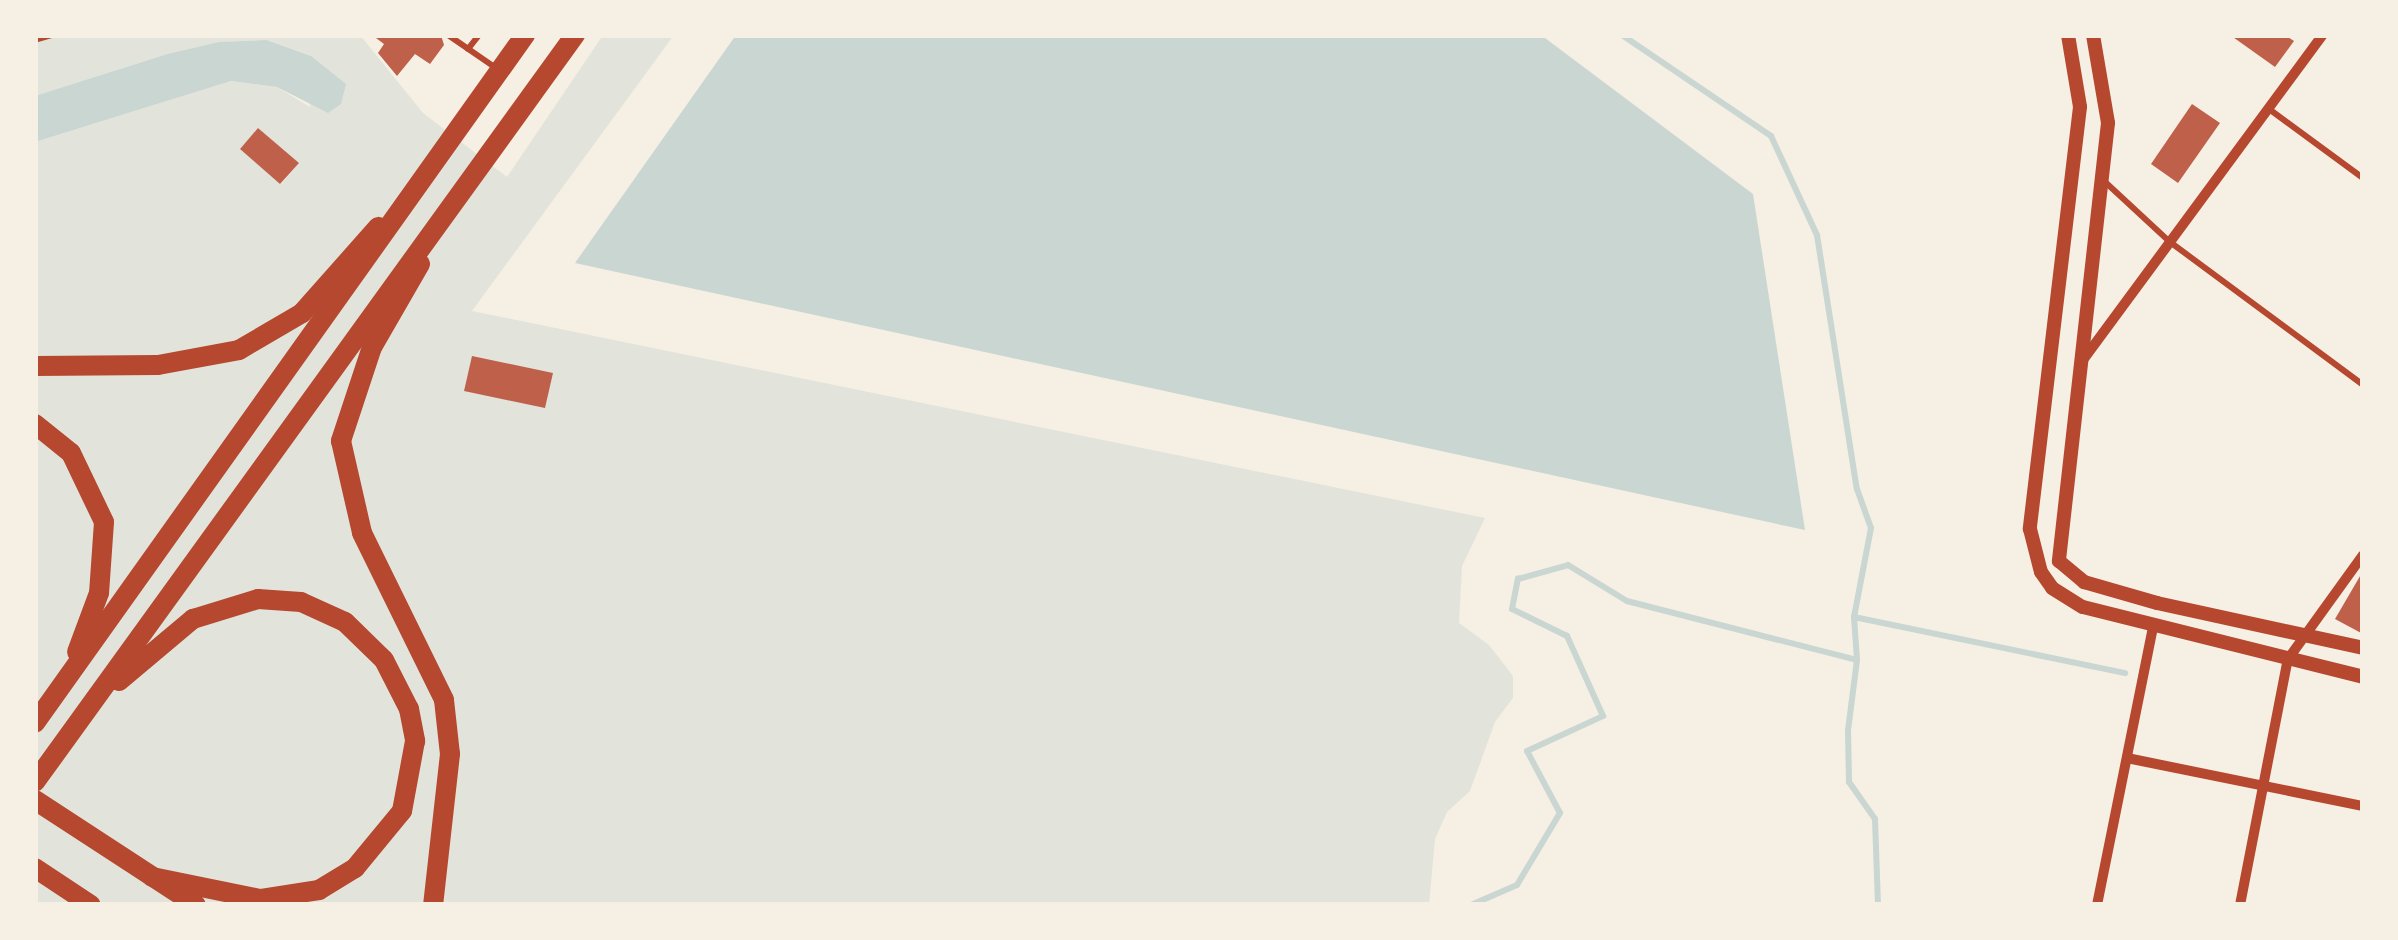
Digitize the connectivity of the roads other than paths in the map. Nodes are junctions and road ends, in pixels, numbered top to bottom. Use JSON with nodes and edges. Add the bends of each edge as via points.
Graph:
{"nodes":[{"id":1,"x":51,"y":35,"type":"edge"},
{"id":2,"x":448,"y":35,"type":"edge"},
{"id":3,"x":478,"y":35,"type":"edge"},
{"id":4,"x":525,"y":35,"type":"edge"},
{"id":5,"x":575,"y":35,"type":"edge"},
{"id":6,"x":2068,"y":35,"type":"edge"},
{"id":7,"x":2094,"y":35,"type":"edge"},
{"id":8,"x":2323,"y":35,"type":"edge"},
{"id":9,"x":35,"y":40,"type":"edge"},
{"id":10,"x":468,"y":49,"type":"junction"},
{"id":11,"x":500,"y":70,"type":"junction"},
{"id":12,"x":2268,"y":109,"type":"junction"},
{"id":13,"x":2363,"y":178,"type":"edge"},
{"id":14,"x":2102,"y":179,"type":"junction"},
{"id":15,"x":414,"y":190,"type":"junction"},
{"id":16,"x":2170,"y":242,"type":"junction"},
{"id":17,"x":423,"y":244,"type":"junction"},
{"id":18,"x":2082,"y":361,"type":"junction"},
{"id":19,"x":35,"y":366,"type":"edge"},
{"id":20,"x":2363,"y":385,"type":"edge"},
{"id":21,"x":35,"y":424,"type":"edge"},
{"id":22,"x":2363,"y":556,"type":"edge"},
{"id":23,"x":2068,"y":574,"type":"junction"},
{"id":24,"x":2052,"y":588,"type":"junction"},
{"id":25,"x":2153,"y":627,"type":"junction"},
{"id":26,"x":2305,"y":636,"type":"junction"},
{"id":27,"x":2363,"y":648,"type":"edge"},
{"id":28,"x":2288,"y":659,"type":"junction"},
{"id":29,"x":2363,"y":677,"type":"edge"},
{"id":30,"x":66,"y":680,"type":"junction"},
{"id":31,"x":82,"y":719,"type":"junction"},
{"id":32,"x":35,"y":723,"type":"edge"},
{"id":33,"x":2127,"y":758,"type":"junction"},
{"id":34,"x":35,"y":782,"type":"edge"},
{"id":35,"x":2263,"y":786,"type":"junction"},
{"id":36,"x":35,"y":800,"type":"edge"},
{"id":37,"x":2363,"y":806,"type":"edge"},
{"id":38,"x":35,"y":868,"type":"edge"},
{"id":39,"x":152,"y":877,"type":"junction"},
{"id":40,"x":91,"y":905,"type":"edge"},
{"id":41,"x":196,"y":905,"type":"edge"},
{"id":42,"x":432,"y":905,"type":"edge"},
{"id":43,"x":2098,"y":905,"type":"edge"},
{"id":44,"x":2240,"y":905,"type":"edge"}],
"edges":[{"from":1,"to":9,"type":"lane"},
{"from":2,"to":10,"type":"lane"},
{"from":3,"to":10,"type":"lane"},
{"from":4,"to":11,"type":"highway"},
{"from":5,"to":17,"type":"highway"},
{"from":6,"to":24,"type":"street","via":[[2080,108],[2030,529],[2032,552]]},
{"from":7,"to":14,"type":"street","via":[[2108,122]]},
{"from":8,"to":12,"type":"street"},
{"from":10,"to":11,"type":"lane"},
{"from":11,"to":15,"type":"highway"},
{"from":12,"to":13,"type":"lane"},
{"from":12,"to":16,"type":"street"},
{"from":14,"to":16,"type":"lane"},
{"from":14,"to":18,"type":"street"},
{"from":15,"to":19,"type":"highway","via":[[302,313],[273,334],[195,361]]},
{"from":15,"to":30,"type":"highway"},
{"from":16,"to":18,"type":"street"},
{"from":16,"to":20,"type":"lane"},
{"from":17,"to":31,"type":"highway"},
{"from":17,"to":42,"type":"highway","via":[[406,296],[358,380],[342,441],[362,533],[444,700],[450,754]]},
{"from":18,"to":23,"type":"street","via":[[2056,546]]},
{"from":21,"to":30,"type":"highway","via":[[71,453],[104,522],[99,593]]},
{"from":22,"to":26,"type":"street"},
{"from":23,"to":24,"type":"street"},
{"from":23,"to":26,"type":"street","via":[[2157,603]]},
{"from":24,"to":25,"type":"street","via":[[2083,607]]},
{"from":25,"to":28,"type":"street"},
{"from":25,"to":33,"type":"street"},
{"from":26,"to":27,"type":"street"},
{"from":26,"to":28,"type":"street"},
{"from":28,"to":29,"type":"street"},
{"from":28,"to":35,"type":"street"},
{"from":30,"to":32,"type":"highway"},
{"from":31,"to":34,"type":"highway"},
{"from":31,"to":39,"type":"highway","via":[[193,619],[258,599],[301,602],[345,622],[384,660],[409,709],[414,771],[402,812],[355,868],[319,890],[274,898]]},
{"from":33,"to":35,"type":"street"},
{"from":33,"to":43,"type":"street"},
{"from":35,"to":37,"type":"street"},
{"from":35,"to":44,"type":"street"},
{"from":36,"to":39,"type":"highway"},
{"from":38,"to":40,"type":"highway"},
{"from":39,"to":41,"type":"highway"}]}
